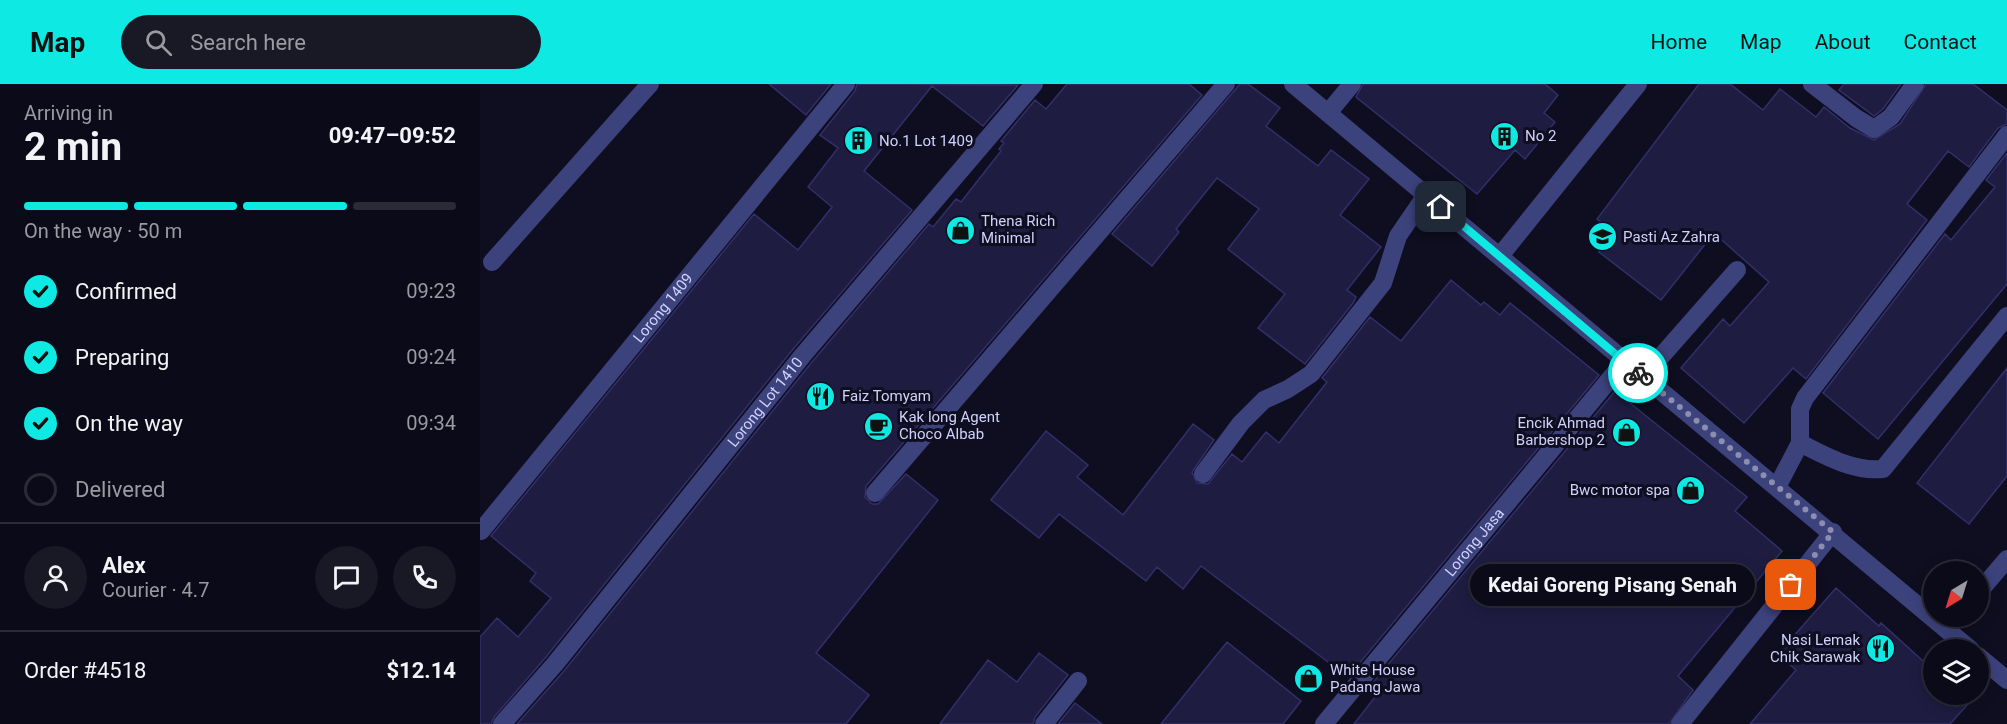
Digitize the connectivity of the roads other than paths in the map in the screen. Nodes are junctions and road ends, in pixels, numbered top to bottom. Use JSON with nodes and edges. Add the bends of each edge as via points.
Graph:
{"nodes":[{"id":1,"x":650,"y":84,"type":"edge"},
{"id":2,"x":846,"y":84,"type":"edge"},
{"id":3,"x":1034,"y":84,"type":"edge"},
{"id":4,"x":1226,"y":84,"type":"edge"},
{"id":5,"x":1293,"y":84,"type":"edge"},
{"id":6,"x":1352,"y":84,"type":"edge"},
{"id":7,"x":1638,"y":84,"type":"edge"},
{"id":8,"x":1812,"y":84,"type":"edge"},
{"id":9,"x":1915,"y":84,"type":"edge"},
{"id":10,"x":1328,"y":113,"type":"junction"},
{"id":11,"x":2007,"y":135,"type":"edge"},
{"id":12,"x":1426,"y":195,"type":"junction"},
{"id":13,"x":1500,"y":256,"type":"junction"},
{"id":14,"x":492,"y":262,"type":"dead end"},
{"id":15,"x":1737,"y":270,"type":"dead end"},
{"id":16,"x":2007,"y":316,"type":"edge"},
{"id":17,"x":1624,"y":362,"type":"junction"},
{"id":18,"x":1643,"y":377,"type":"junction"},
{"id":19,"x":1800,"y":443,"type":"junction"},
{"id":20,"x":1203,"y":474,"type":"dead end"},
{"id":21,"x":1777,"y":487,"type":"junction"},
{"id":22,"x":875,"y":493,"type":"dead end"},
{"id":23,"x":481,"y":531,"type":"edge"},
{"id":24,"x":1833,"y":532,"type":"junction"},
{"id":25,"x":2007,"y":560,"type":"edge"},
{"id":26,"x":1989,"y":580,"type":"edge"},
{"id":27,"x":1923,"y":600,"type":"edge"},
{"id":28,"x":1989,"y":665,"type":"edge"},
{"id":29,"x":2007,"y":680,"type":"edge"},
{"id":30,"x":1078,"y":681,"type":"dead end"},
{"id":31,"x":502,"y":724,"type":"edge"},
{"id":32,"x":1044,"y":724,"type":"edge"},
{"id":33,"x":1324,"y":724,"type":"edge"},
{"id":34,"x":1680,"y":724,"type":"edge"}],
"edges":[{"from":1,"to":14,"type":"street"},
{"from":2,"to":23,"type":"street","name":"Lorong 1409"},
{"from":3,"to":31,"type":"street","name":"Lorong Lot 1410","via":[[803,355],[555,664]]},
{"from":4,"to":22,"type":"street"},
{"from":5,"to":10,"type":"street"},
{"from":6,"to":10,"type":"street"},
{"from":7,"to":13,"type":"street"},
{"from":8,"to":9,"type":"street","via":[[1874,129],[1891,117]]},
{"from":10,"to":12,"type":"street"},
{"from":11,"to":19,"type":"street","via":[[1805,398],[1800,409]]},
{"from":12,"to":13,"type":"street"},
{"from":12,"to":20,"type":"street","via":[[1398,236],[1383,282],[1311,374],[1264,400],[1240,423]]},
{"from":13,"to":17,"type":"street"},
{"from":15,"to":18,"type":"street"},
{"from":16,"to":19,"type":"street","via":[[1883,469],[1867,470]]},
{"from":17,"to":18,"type":"street"},
{"from":17,"to":33,"type":"street","name":"Lorong Jasa"},
{"from":18,"to":21,"type":"street"},
{"from":19,"to":21,"type":"street"},
{"from":21,"to":24,"type":"street"},
{"from":24,"to":27,"type":"street"},
{"from":24,"to":34,"type":"street"},
{"from":25,"to":26,"type":"street"},
{"from":28,"to":29,"type":"street"},
{"from":30,"to":32,"type":"street"}]}
